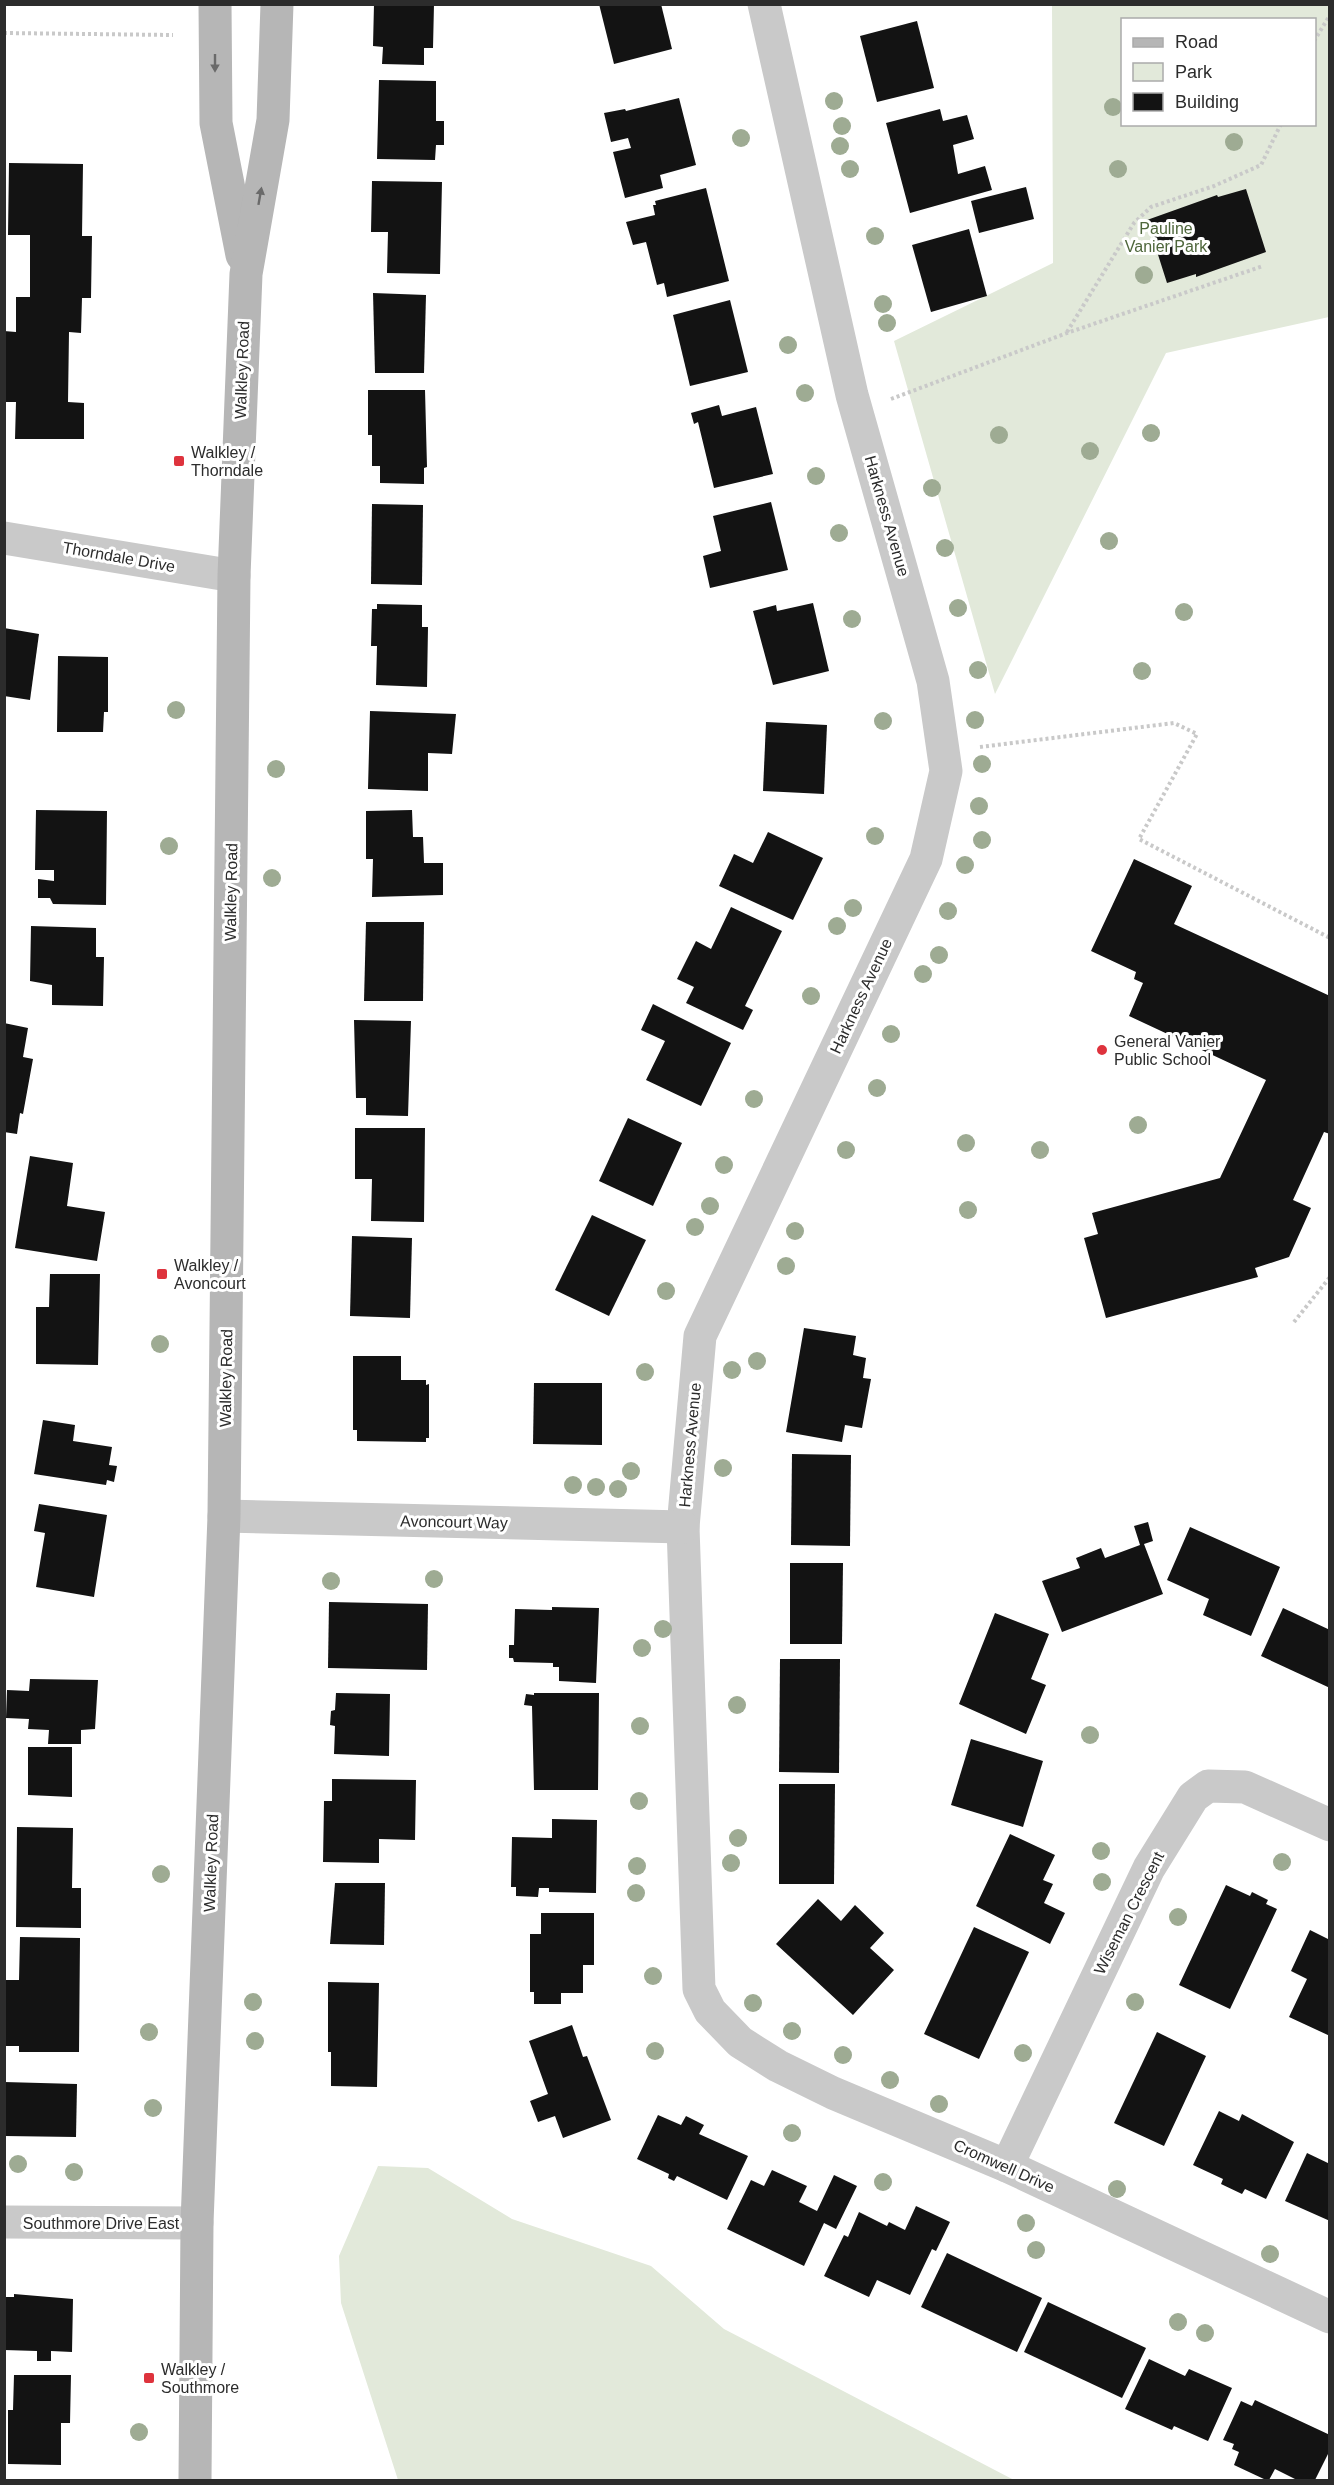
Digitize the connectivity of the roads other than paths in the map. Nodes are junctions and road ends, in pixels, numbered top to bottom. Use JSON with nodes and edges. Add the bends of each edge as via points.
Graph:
{"nodes":[{"id":1,"x":215,"y":4,"type":"edge"},
{"id":2,"x":277,"y":4,"type":"edge"},
{"id":3,"x":764,"y":4,"type":"edge"},
{"id":4,"x":246,"y":274,"type":"junction"},
{"id":5,"x":4,"y":538,"type":"edge"},
{"id":6,"x":234,"y":576,"type":"junction"},
{"id":7,"x":224,"y":1516,"type":"junction"},
{"id":8,"x":683,"y":1527,"type":"junction"},
{"id":9,"x":1329,"y":1825,"type":"edge"},
{"id":10,"x":699,"y":1989,"type":"joint"},
{"id":11,"x":1007,"y":2166,"type":"junction"},
{"id":12,"x":4,"y":2222,"type":"edge"},
{"id":13,"x":197,"y":2223,"type":"junction"},
{"id":14,"x":1329,"y":2317,"type":"edge"},
{"id":15,"x":195,"y":2481,"type":"edge"}],
"edges":[{"from":1,"to":4,"type":"main road","name":"Walkley Road","one_way":true,"via":[[216,123]]},
{"from":4,"to":2,"type":"main road","name":"Walkley Road","one_way":true,"via":[[273,120]]},
{"from":3,"to":8,"type":"street","name":"Harkness Avenue","via":[[857,412],[933,681],[946,771],[926,859],[700,1335]]},
{"from":4,"to":6,"type":"main road","name":"Walkley Road"},
{"from":5,"to":6,"type":"street","name":"Thorndale Drive"},
{"from":6,"to":7,"type":"main road","name":"Walkley Road"},
{"from":7,"to":8,"type":"street","name":"Avoncourt Way"},
{"from":7,"to":13,"type":"main road","name":"Walkley Road"},
{"from":8,"to":10,"type":"street","name":"Harkness Avenue"},
{"from":9,"to":11,"type":"street","name":"Wiseman Crescent","via":[[1245,1787],[1208,1786],[1193,1797],[1149,1868]]},
{"from":10,"to":11,"type":"street","name":"Cromwell Drive","via":[[710,2011],[740,2043],[778,2066]]},
{"from":11,"to":14,"type":"street","name":"Cromwell Drive"},
{"from":12,"to":13,"type":"street","name":"Southmore Drive East"},
{"from":13,"to":15,"type":"main road","name":"Walkley Road"}]}
